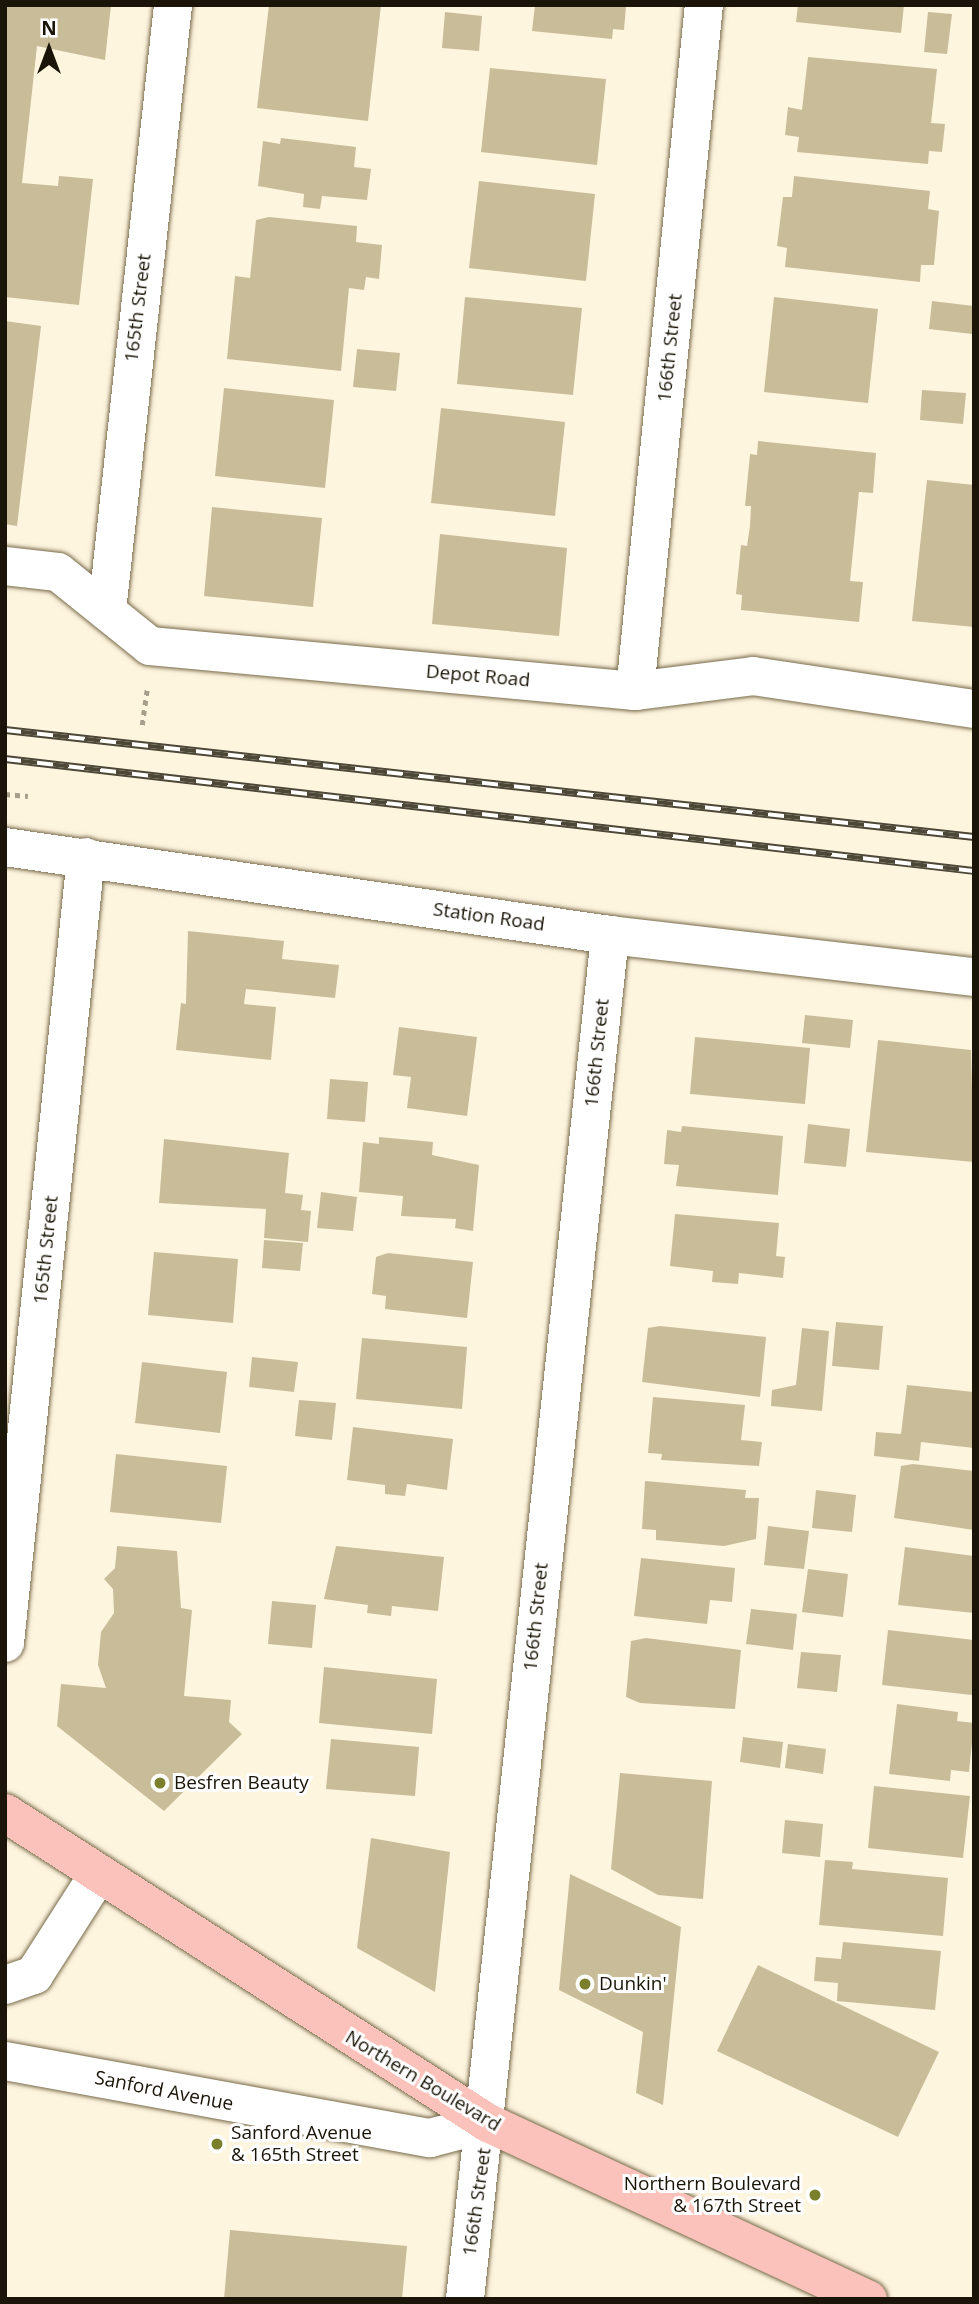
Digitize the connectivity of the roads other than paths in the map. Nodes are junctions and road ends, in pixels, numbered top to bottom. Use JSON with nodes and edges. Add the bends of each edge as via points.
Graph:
{"nodes":[{"id":1,"x":173,"y":5,"type":"edge"},
{"id":2,"x":704,"y":5,"type":"edge"},
{"id":3,"x":5,"y":566,"type":"edge"},
{"id":4,"x":107,"y":611,"type":"junction"},
{"id":5,"x":635,"y":691,"type":"junction"},
{"id":6,"x":974,"y":709,"type":"edge"},
{"id":7,"x":5,"y":847,"type":"edge"},
{"id":8,"x":86,"y":857,"type":"junction"},
{"id":9,"x":610,"y":935,"type":"junction"},
{"id":10,"x":974,"y":977,"type":"edge"},
{"id":11,"x":5,"y":1643,"type":"edge"},
{"id":12,"x":7,"y":1815,"type":"edge"},
{"id":13,"x":97,"y":1875,"type":"junction"},
{"id":14,"x":5,"y":1985,"type":"edge"},
{"id":15,"x":5,"y":2061,"type":"edge"},
{"id":16,"x":488,"y":2123,"type":"junction"},
{"id":17,"x":465,"y":2299,"type":"edge"},
{"id":18,"x":868,"y":2299,"type":"edge"}],
"edges":[{"from":1,"to":4,"type":"street","name":"165th Street"},
{"from":2,"to":5,"type":"street","name":"166th Street"},
{"from":3,"to":4,"type":"street","name":"Depot Road","via":[[58,572]]},
{"from":4,"to":5,"type":"street","name":"Depot Road","via":[[150,646]]},
{"from":5,"to":6,"type":"street","name":"Depot Road","via":[[753,676]]},
{"from":7,"to":8,"type":"street","name":"Station Road"},
{"from":8,"to":9,"type":"street","name":"Station Road"},
{"from":8,"to":11,"type":"street","name":"165th Street"},
{"from":9,"to":10,"type":"street","name":"Station Road"},
{"from":9,"to":16,"type":"street","name":"166th Street","via":[[491,2035]]},
{"from":12,"to":13,"type":"main road","name":"Northern Boulevard"},
{"from":13,"to":14,"type":"street","via":[[34,1975]]},
{"from":13,"to":16,"type":"main road","name":"Northern Boulevard"},
{"from":15,"to":16,"type":"street","name":"Sanford Avenue","via":[[430,2138]]},
{"from":16,"to":17,"type":"street","name":"166th Street"},
{"from":16,"to":18,"type":"main road","name":"Northern Boulevard"}]}
